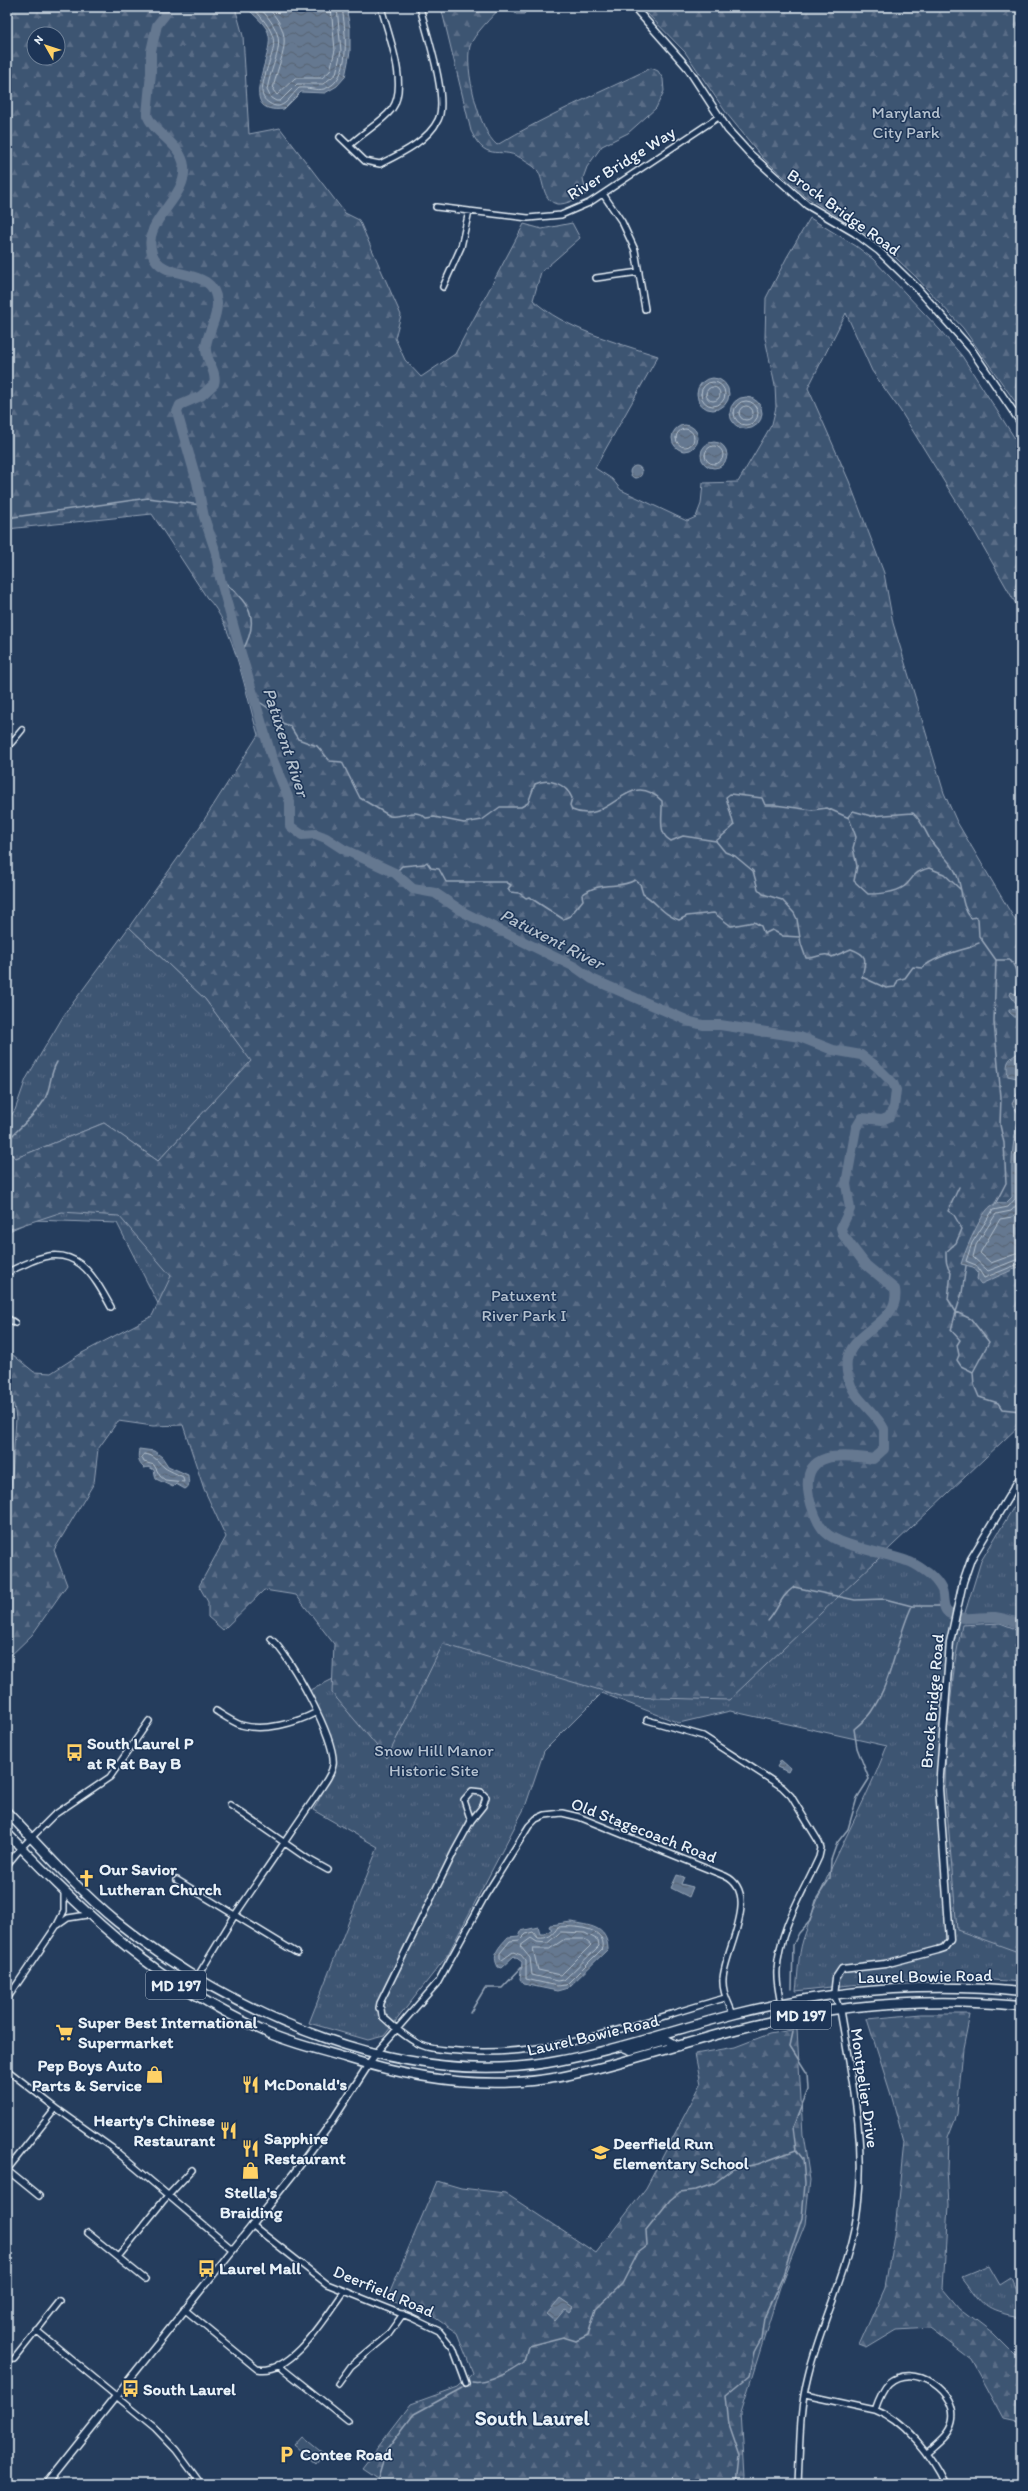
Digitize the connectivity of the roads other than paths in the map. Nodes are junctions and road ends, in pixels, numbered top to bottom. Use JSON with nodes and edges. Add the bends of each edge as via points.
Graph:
{"nodes":[{"id":1,"x":381,"y":7,"type":"edge"},
{"id":2,"x":420,"y":7,"type":"edge"},
{"id":3,"x":634,"y":7,"type":"edge"},
{"id":4,"x":720,"y":116,"type":"junction"},
{"id":5,"x":340,"y":137,"type":"dead end"},
{"id":6,"x":350,"y":145,"type":"junction"},
{"id":7,"x":603,"y":194,"type":"junction"},
{"id":8,"x":436,"y":207,"type":"dead end"},
{"id":9,"x":469,"y":211,"type":"junction"},
{"id":10,"x":639,"y":272,"type":"junction"},
{"id":11,"x":596,"y":278,"type":"dead end"},
{"id":12,"x":443,"y":288,"type":"dead end"},
{"id":13,"x":645,"y":309,"type":"dead end"},
{"id":14,"x":1021,"y":423,"type":"edge"},
{"id":15,"x":22,"y":730,"type":"dead end"},
{"id":16,"x":7,"y":748,"type":"edge"},
{"id":17,"x":7,"y":1273,"type":"edge"},
{"id":18,"x":111,"y":1307,"type":"dead end"},
{"id":19,"x":7,"y":1318,"type":"edge"},
{"id":20,"x":15,"y":1323,"type":"dead end"},
{"id":21,"x":1021,"y":1476,"type":"edge"},
{"id":22,"x":271,"y":1639,"type":"dead end"},
{"id":23,"x":216,"y":1711,"type":"dead end"},
{"id":24,"x":317,"y":1712,"type":"junction"},
{"id":25,"x":646,"y":1720,"type":"dead end"},
{"id":26,"x":149,"y":1721,"type":"dead end"},
{"id":27,"x":230,"y":1805,"type":"dead end"},
{"id":28,"x":7,"y":1812,"type":"edge"},
{"id":29,"x":471,"y":1821,"type":"junction"},
{"id":30,"x":7,"y":1833,"type":"edge"},
{"id":31,"x":31,"y":1837,"type":"junction"},
{"id":32,"x":284,"y":1842,"type":"junction"},
{"id":33,"x":21,"y":1848,"type":"junction"},
{"id":34,"x":7,"y":1865,"type":"edge"},
{"id":35,"x":328,"y":1870,"type":"dead end"},
{"id":36,"x":177,"y":1880,"type":"dead end"},
{"id":37,"x":64,"y":1892,"type":"junction"},
{"id":38,"x":87,"y":1915,"type":"junction"},
{"id":39,"x":235,"y":1915,"type":"junction"},
{"id":40,"x":57,"y":1926,"type":"junction"},
{"id":41,"x":297,"y":1953,"type":"dead end"},
{"id":42,"x":198,"y":1979,"type":"junction"},
{"id":43,"x":188,"y":1992,"type":"junction"},
{"id":44,"x":1021,"y":1992,"type":"edge"},
{"id":45,"x":834,"y":1995,"type":"junction"},
{"id":46,"x":726,"y":1998,"type":"junction"},
{"id":47,"x":7,"y":1999,"type":"edge"},
{"id":48,"x":781,"y":2004,"type":"junction"},
{"id":49,"x":1021,"y":2006,"type":"edge"},
{"id":50,"x":840,"y":2010,"type":"junction"},
{"id":51,"x":733,"y":2015,"type":"junction"},
{"id":52,"x":398,"y":2029,"type":"junction"},
{"id":53,"x":621,"y":2046,"type":"junction"},
{"id":54,"x":678,"y":2046,"type":"junction"},
{"id":55,"x":376,"y":2053,"type":"junction"},
{"id":56,"x":367,"y":2065,"type":"junction"},
{"id":57,"x":7,"y":2070,"type":"edge"},
{"id":58,"x":56,"y":2108,"type":"junction"},
{"id":59,"x":7,"y":2170,"type":"edge"},
{"id":60,"x":192,"y":2170,"type":"dead end"},
{"id":61,"x":39,"y":2196,"type":"dead end"},
{"id":62,"x":170,"y":2196,"type":"junction"},
{"id":63,"x":252,"y":2225,"type":"junction"},
{"id":64,"x":88,"y":2233,"type":"dead end"},
{"id":65,"x":233,"y":2250,"type":"junction"},
{"id":66,"x":118,"y":2257,"type":"junction"},
{"id":67,"x":145,"y":2279,"type":"dead end"},
{"id":68,"x":344,"y":2292,"type":"junction"},
{"id":69,"x":60,"y":2301,"type":"dead end"},
{"id":70,"x":184,"y":2309,"type":"junction"},
{"id":71,"x":403,"y":2314,"type":"junction"},
{"id":72,"x":36,"y":2330,"type":"junction"},
{"id":73,"x":14,"y":2359,"type":"dead end"},
{"id":74,"x":278,"y":2365,"type":"junction"},
{"id":75,"x":466,"y":2383,"type":"dead end"},
{"id":76,"x":338,"y":2384,"type":"dead end"},
{"id":77,"x":116,"y":2395,"type":"junction"},
{"id":78,"x":804,"y":2395,"type":"junction"},
{"id":79,"x":875,"y":2410,"type":"junction"},
{"id":80,"x":348,"y":2421,"type":"dead end"},
{"id":81,"x":927,"y":2452,"type":"junction"},
{"id":82,"x":47,"y":2484,"type":"edge"},
{"id":83,"x":202,"y":2484,"type":"edge"},
{"id":84,"x":798,"y":2484,"type":"edge"},
{"id":85,"x":945,"y":2484,"type":"edge"}],
"edges":[{"from":1,"to":6,"type":"street","via":[[397,69],[398,98],[384,117]]},
{"from":2,"to":6,"type":"street","via":[[441,92],[441,113],[438,121],[414,145],[380,164],[365,161]]},
{"from":3,"to":4,"type":"street","name":"Brock Bridge Road","via":[[687,68]]},
{"from":4,"to":7,"type":"street","name":"River Bridge Way"},
{"from":4,"to":14,"type":"street","name":"Brock Bridge Road","via":[[737,141],[790,192],[855,233],[900,270],[961,336]]},
{"from":5,"to":6,"type":"street"},
{"from":7,"to":9,"type":"street","name":"River Bridge Way","via":[[576,210],[546,218]]},
{"from":7,"to":10,"type":"street","via":[[631,238]]},
{"from":8,"to":9,"type":"street","name":"River Bridge Way"},
{"from":9,"to":12,"type":"street","via":[[461,247]]},
{"from":10,"to":11,"type":"street"},
{"from":10,"to":13,"type":"street"},
{"from":15,"to":16,"type":"street"},
{"from":17,"to":18,"type":"street","via":[[48,1256],[70,1258],[90,1273]]},
{"from":19,"to":20,"type":"street"},
{"from":21,"to":45,"type":"street","name":"Brock Bridge Road","via":[[971,1559],[957,1610],[947,1663],[939,1775],[950,1924],[947,1945],[938,1950],[885,1964],[842,1969],[836,1978]]},
{"from":22,"to":24,"type":"street","via":[[279,1645]]},
{"from":23,"to":24,"type":"street","via":[[241,1725],[254,1726],[280,1725]]},
{"from":24,"to":32,"type":"street","via":[[333,1766],[322,1787]]},
{"from":25,"to":48,"type":"street","via":[[703,1736],[782,1787],[791,1796],[819,1842],[821,1848],[818,1857],[791,1916],[779,1950],[776,1970]]},
{"from":26,"to":31,"type":"street","via":[[107,1780],[62,1809]]},
{"from":27,"to":32,"type":"street"},
{"from":28,"to":31,"type":"main road","name":"Laurel Bowie Road","number":"MD 197"},
{"from":29,"to":29,"type":"street","via":[[483,1806],[486,1797],[477,1791],[468,1794],[464,1800]]},
{"from":29,"to":52,"type":"street","via":[[379,2008],[382,2016]]},
{"from":30,"to":33,"type":"main road","name":"Laurel Bowie Road","number":"MD 197"},
{"from":31,"to":33,"type":"street"},
{"from":31,"to":42,"type":"main road","name":"Laurel Bowie Road","number":"MD 197","via":[[115,1920]]},
{"from":32,"to":35,"type":"street"},
{"from":32,"to":39,"type":"street"},
{"from":33,"to":34,"type":"street"},
{"from":33,"to":37,"type":"main road","name":"Laurel Bowie Road","number":"MD 197"},
{"from":36,"to":39,"type":"street"},
{"from":37,"to":38,"type":"main road","name":"Laurel Bowie Road","number":"MD 197"},
{"from":37,"to":40,"type":"street","via":[[65,1907]]},
{"from":38,"to":40,"type":"street","via":[[68,1918]]},
{"from":38,"to":43,"type":"main road","name":"Laurel Bowie Road","number":"MD 197","via":[[145,1963]]},
{"from":39,"to":41,"type":"street"},
{"from":39,"to":42,"type":"street"},
{"from":40,"to":47,"type":"street"},
{"from":42,"to":43,"type":"street"},
{"from":42,"to":55,"type":"main road","name":"Laurel Bowie Road","number":"MD 197","via":[[267,2016]]},
{"from":43,"to":56,"type":"main road","name":"Laurel Bowie Road","number":"MD 197","via":[[270,2034]]},
{"from":44,"to":45,"type":"main road","name":"Laurel Bowie Road","number":"MD 197","via":[[960,1988],[896,1988]]},
{"from":45,"to":48,"type":"main road","name":"Laurel Bowie Road","number":"MD 197"},
{"from":45,"to":50,"type":"street","name":"Montpelier Drive"},
{"from":46,"to":51,"type":"street","name":"Old Stagecoach Road"},
{"from":46,"to":52,"type":"street","via":[[574,2042],[514,2052],[476,2052],[428,2047]]},
{"from":46,"to":52,"type":"street","name":"Old Stagecoach Road","via":[[723,1974],[742,1905],[740,1891],[735,1883],[725,1876],[579,1817],[556,1813],[541,1816],[529,1826],[485,1896],[438,1982]]},
{"from":48,"to":51,"type":"main road","name":"Laurel Bowie Road","number":"MD 197"},
{"from":49,"to":50,"type":"main road","name":"Laurel Bowie Road","number":"MD 197","via":[[933,2002]]},
{"from":50,"to":54,"type":"main road","name":"Laurel Bowie Road","number":"MD 197","via":[[766,2022]]},
{"from":50,"to":78,"type":"street","name":"Montpelier Drive","via":[[859,2121],[861,2166],[858,2205],[850,2246],[813,2359]]},
{"from":51,"to":53,"type":"main road","name":"Laurel Bowie Road","number":"MD 197"},
{"from":52,"to":55,"type":"street","name":"Old Stagecoach Road"},
{"from":53,"to":54,"type":"main road","via":[[631,2050],[666,2040]]},
{"from":53,"to":55,"type":"main road","name":"Laurel Bowie Road","number":"MD 197","via":[[557,2062],[494,2068],[436,2064]]},
{"from":54,"to":56,"type":"main road","name":"Laurel Bowie Road","number":"MD 197","via":[[580,2072],[509,2083],[444,2080]]},
{"from":55,"to":56,"type":"street","name":"Old Stagecoach Road"},
{"from":56,"to":63,"type":"street","via":[[331,2123]]},
{"from":57,"to":58,"type":"street"},
{"from":58,"to":59,"type":"street"},
{"from":58,"to":62,"type":"street","via":[[95,2135]]},
{"from":59,"to":61,"type":"street"},
{"from":60,"to":62,"type":"street"},
{"from":62,"to":65,"type":"street"},
{"from":62,"to":66,"type":"street"},
{"from":63,"to":65,"type":"street"},
{"from":63,"to":68,"type":"street","name":"Deerfield Road","via":[[321,2279]]},
{"from":64,"to":66,"type":"street"},
{"from":65,"to":70,"type":"street"},
{"from":66,"to":67,"type":"street"},
{"from":68,"to":71,"type":"street","name":"Deerfield Road"},
{"from":68,"to":74,"type":"street","via":[[303,2347]]},
{"from":69,"to":72,"type":"street"},
{"from":70,"to":74,"type":"street","via":[[257,2369]]},
{"from":70,"to":77,"type":"street"},
{"from":71,"to":75,"type":"street","name":"Deerfield Road","via":[[430,2326],[448,2339],[456,2352]]},
{"from":71,"to":76,"type":"street","via":[[388,2335],[351,2366]]},
{"from":72,"to":73,"type":"street"},
{"from":72,"to":77,"type":"street"},
{"from":74,"to":80,"type":"street"},
{"from":77,"to":82,"type":"street"},
{"from":77,"to":83,"type":"street","via":[[167,2439]]},
{"from":78,"to":79,"type":"street"},
{"from":78,"to":84,"type":"street","name":"Montpelier Drive"},
{"from":79,"to":81,"type":"street","via":[[899,2425]]},
{"from":79,"to":81,"type":"street","via":[[884,2390],[898,2378],[914,2375],[930,2381],[949,2402],[953,2418],[946,2435]]},
{"from":81,"to":85,"type":"street"}]}
